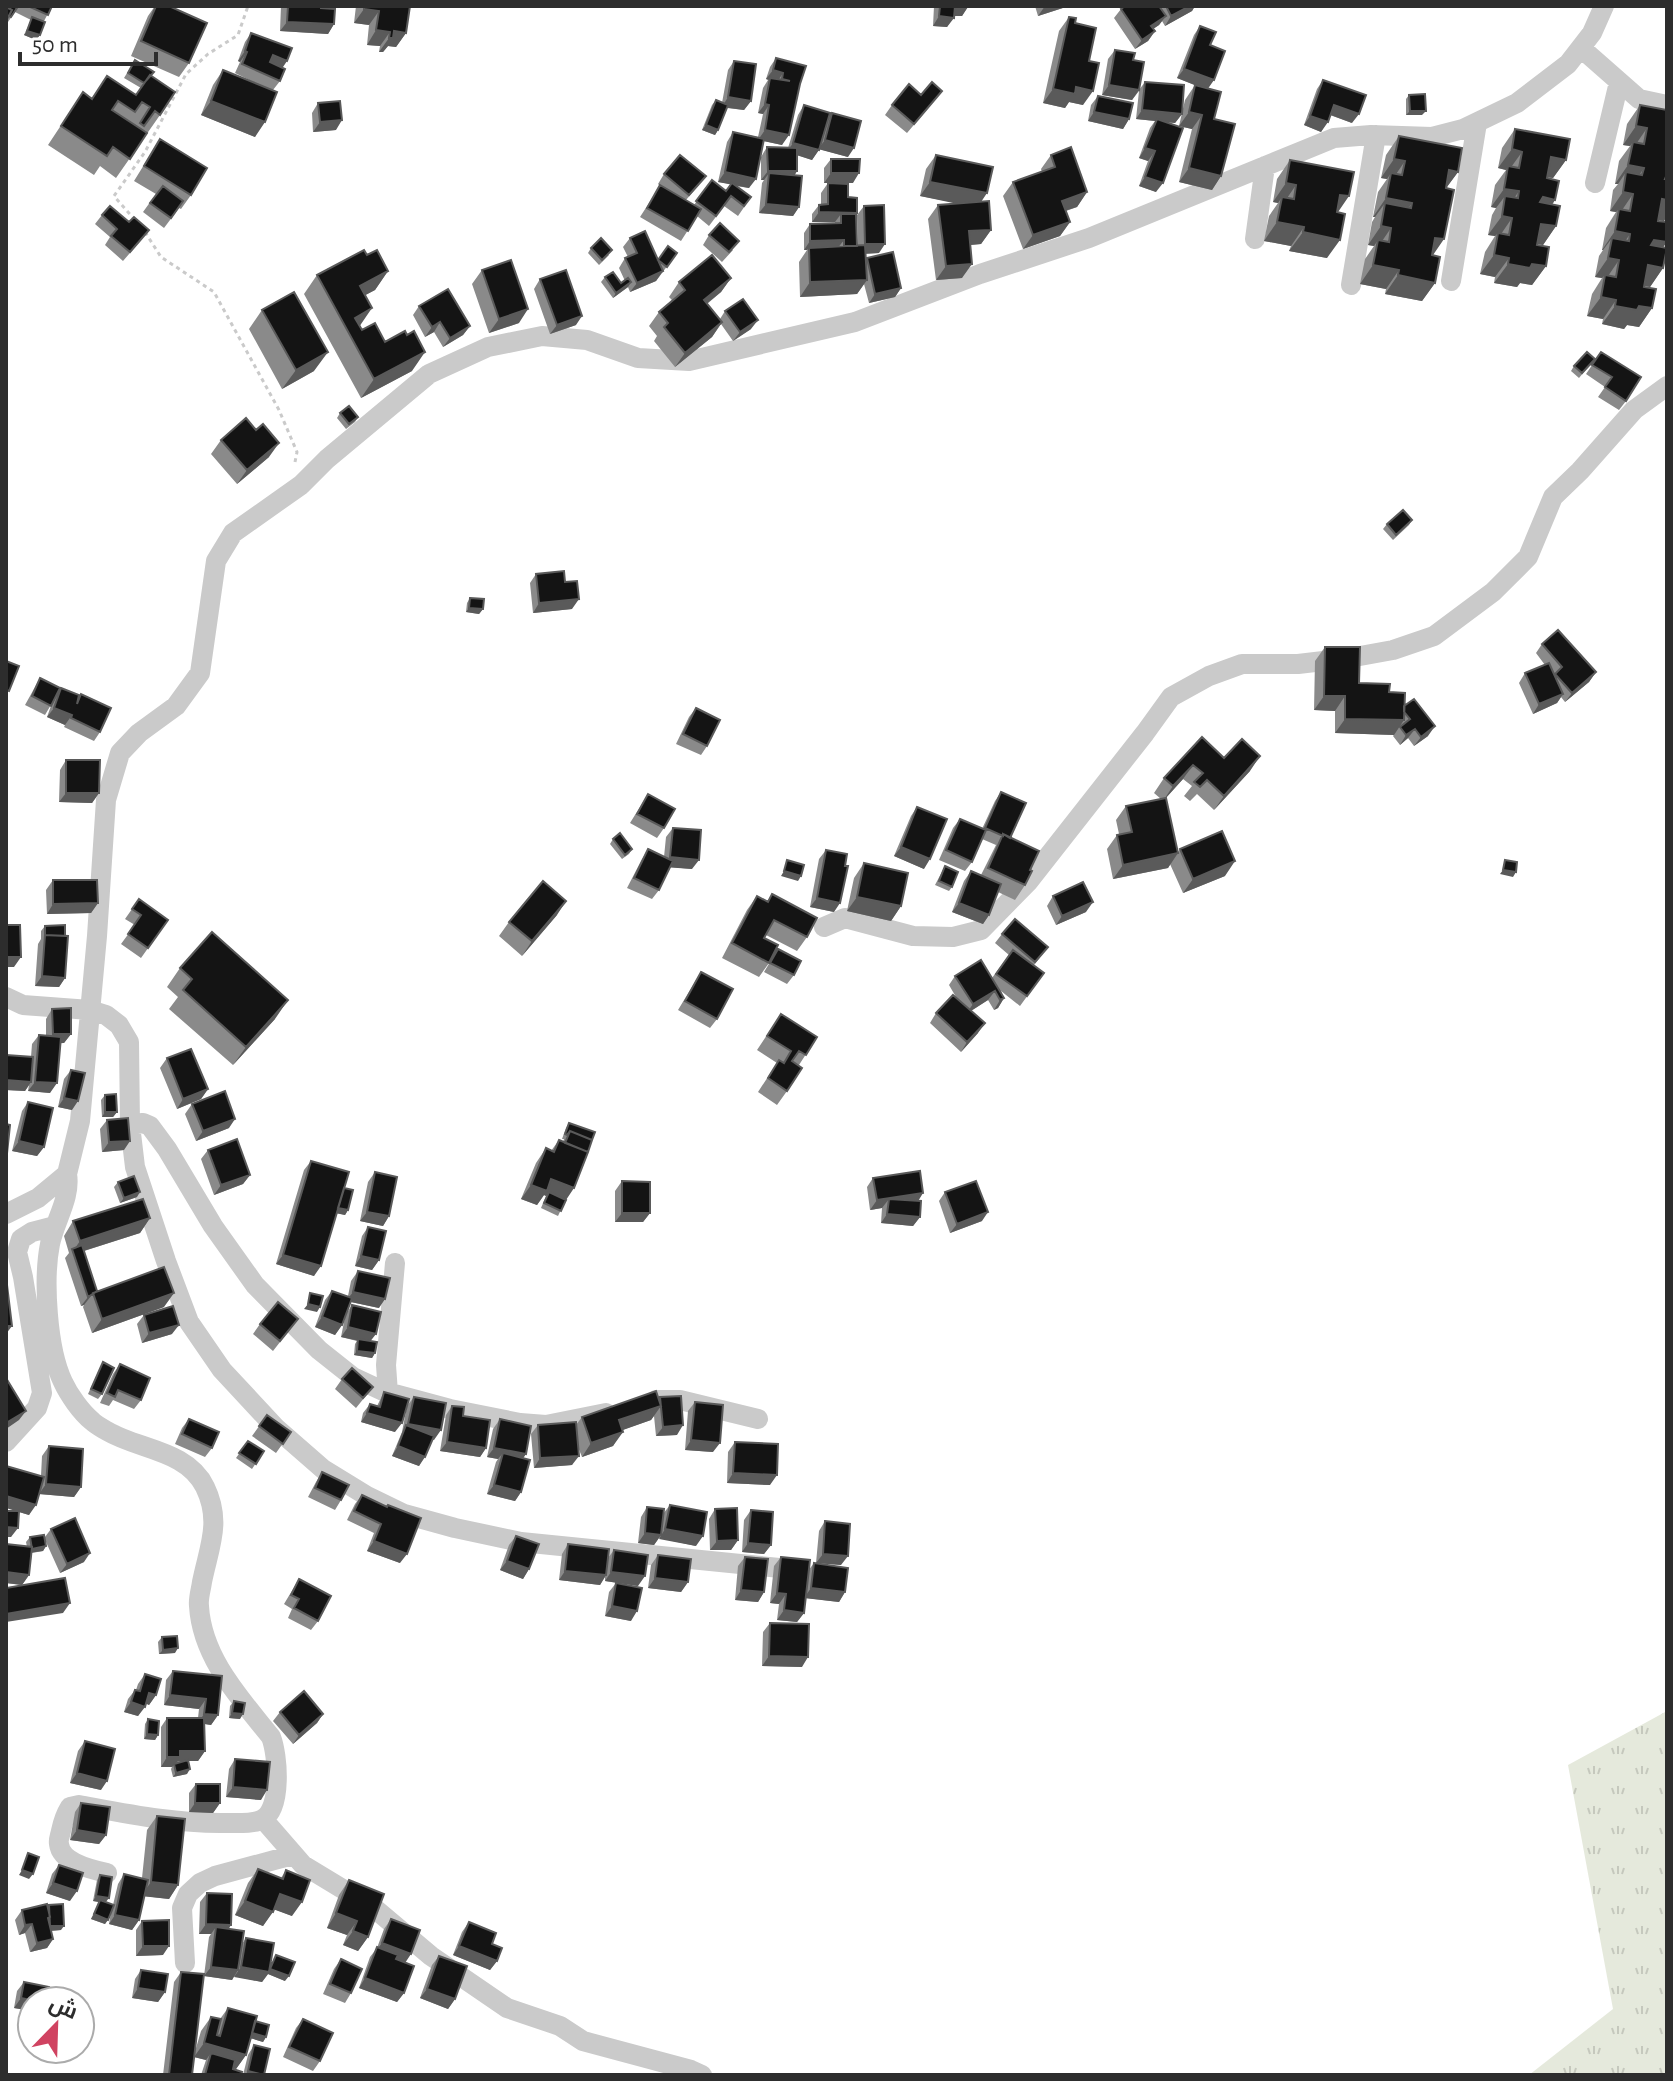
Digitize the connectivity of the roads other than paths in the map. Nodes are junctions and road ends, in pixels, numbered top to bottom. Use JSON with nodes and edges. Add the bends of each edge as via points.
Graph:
{"nodes":[{"id":1,"x":1604,"y":6,"type":"edge"},
{"id":2,"x":1581,"y":48,"type":"junction"},
{"id":3,"x":1619,"y":82,"type":"junction"},
{"id":4,"x":1667,"y":105,"type":"edge"},
{"id":5,"x":1477,"y":123,"type":"junction"},
{"id":6,"x":1376,"y":135,"type":"junction"},
{"id":7,"x":1265,"y":166,"type":"junction"},
{"id":8,"x":1595,"y":183,"type":"dead end"},
{"id":9,"x":1255,"y":239,"type":"dead end"},
{"id":10,"x":1451,"y":281,"type":"dead end"},
{"id":11,"x":1351,"y":285,"type":"dead end"},
{"id":12,"x":1667,"y":386,"type":"edge"},
{"id":13,"x":824,"y":927,"type":"dead end"},
{"id":14,"x":6,"y":997,"type":"edge"},
{"id":15,"x":90,"y":1010,"type":"junction"},
{"id":16,"x":130,"y":1125,"type":"junction"},
{"id":17,"x":67,"y":1174,"type":"junction"},
{"id":18,"x":6,"y":1214,"type":"edge"},
{"id":19,"x":55,"y":1226,"type":"junction"},
{"id":20,"x":395,"y":1263,"type":"dead end"},
{"id":21,"x":388,"y":1393,"type":"junction"},
{"id":22,"x":758,"y":1419,"type":"dead end"},
{"id":23,"x":6,"y":1442,"type":"edge"},
{"id":24,"x":800,"y":1570,"type":"edge"},
{"id":25,"x":263,"y":1819,"type":"junction"},
{"id":26,"x":293,"y":1855,"type":"junction"},
{"id":27,"x":107,"y":1873,"type":"edge"},
{"id":28,"x":185,"y":1963,"type":"dead end"},
{"id":29,"x":702,"y":2075,"type":"edge"}],
"edges":[{"from":1,"to":2,"type":"street"},
{"from":2,"to":3,"type":"street"},
{"from":2,"to":5,"type":"street","via":[[1517,103]]},
{"from":3,"to":4,"type":"street","via":[[1639,99]]},
{"from":3,"to":8,"type":"street"},
{"from":5,"to":6,"type":"street","via":[[1432,137]]},
{"from":5,"to":10,"type":"street"},
{"from":6,"to":7,"type":"street","via":[[1334,138]]},
{"from":6,"to":11,"type":"street"},
{"from":7,"to":9,"type":"street"},
{"from":7,"to":15,"type":"street","via":[[1089,238],[855,322],[689,361],[638,358],[587,340],[542,336],[488,347],[429,374],[289,493],[233,533],[216,561],[200,673],[176,706],[120,753],[106,800]]},
{"from":12,"to":13,"type":"street","via":[[1634,410],[1553,497],[1528,557],[1493,592],[1434,636],[1349,658],[1242,664],[1171,697],[1028,882],[981,930],[953,937],[913,936],[845,918]]},
{"from":14,"to":15,"type":"street","via":[[23,1005]]},
{"from":15,"to":16,"type":"street","via":[[119,1025],[129,1042]]},
{"from":15,"to":17,"type":"street","via":[[80,1121]]},
{"from":16,"to":21,"type":"street","via":[[150,1126],[255,1285],[319,1350],[353,1377]]},
{"from":16,"to":24,"type":"street","via":[[135,1167],[189,1322],[222,1370],[323,1469],[404,1514],[521,1542]]},
{"from":17,"to":18,"type":"street","via":[[38,1198]]},
{"from":17,"to":19,"type":"street","via":[[66,1197]]},
{"from":19,"to":23,"type":"street","via":[[21,1239],[17,1252],[42,1393],[37,1408]]},
{"from":19,"to":25,"type":"street","via":[[47,1291],[62,1381],[92,1421],[179,1460],[205,1486],[215,1528],[198,1603],[203,1635],[214,1662],[275,1748],[273,1809]]},
{"from":20,"to":21,"type":"street"},
{"from":21,"to":22,"type":"street","via":[[546,1425],[659,1400]]},
{"from":25,"to":26,"type":"street"},
{"from":25,"to":27,"type":"street","via":[[200,1824],[70,1807],[63,1817],[63,1852],[84,1868]]},
{"from":26,"to":28,"type":"street","via":[[215,1876],[188,1894],[182,1908]]},
{"from":26,"to":29,"type":"street","via":[[507,2008],[560,2026],[583,2041]]}]}
